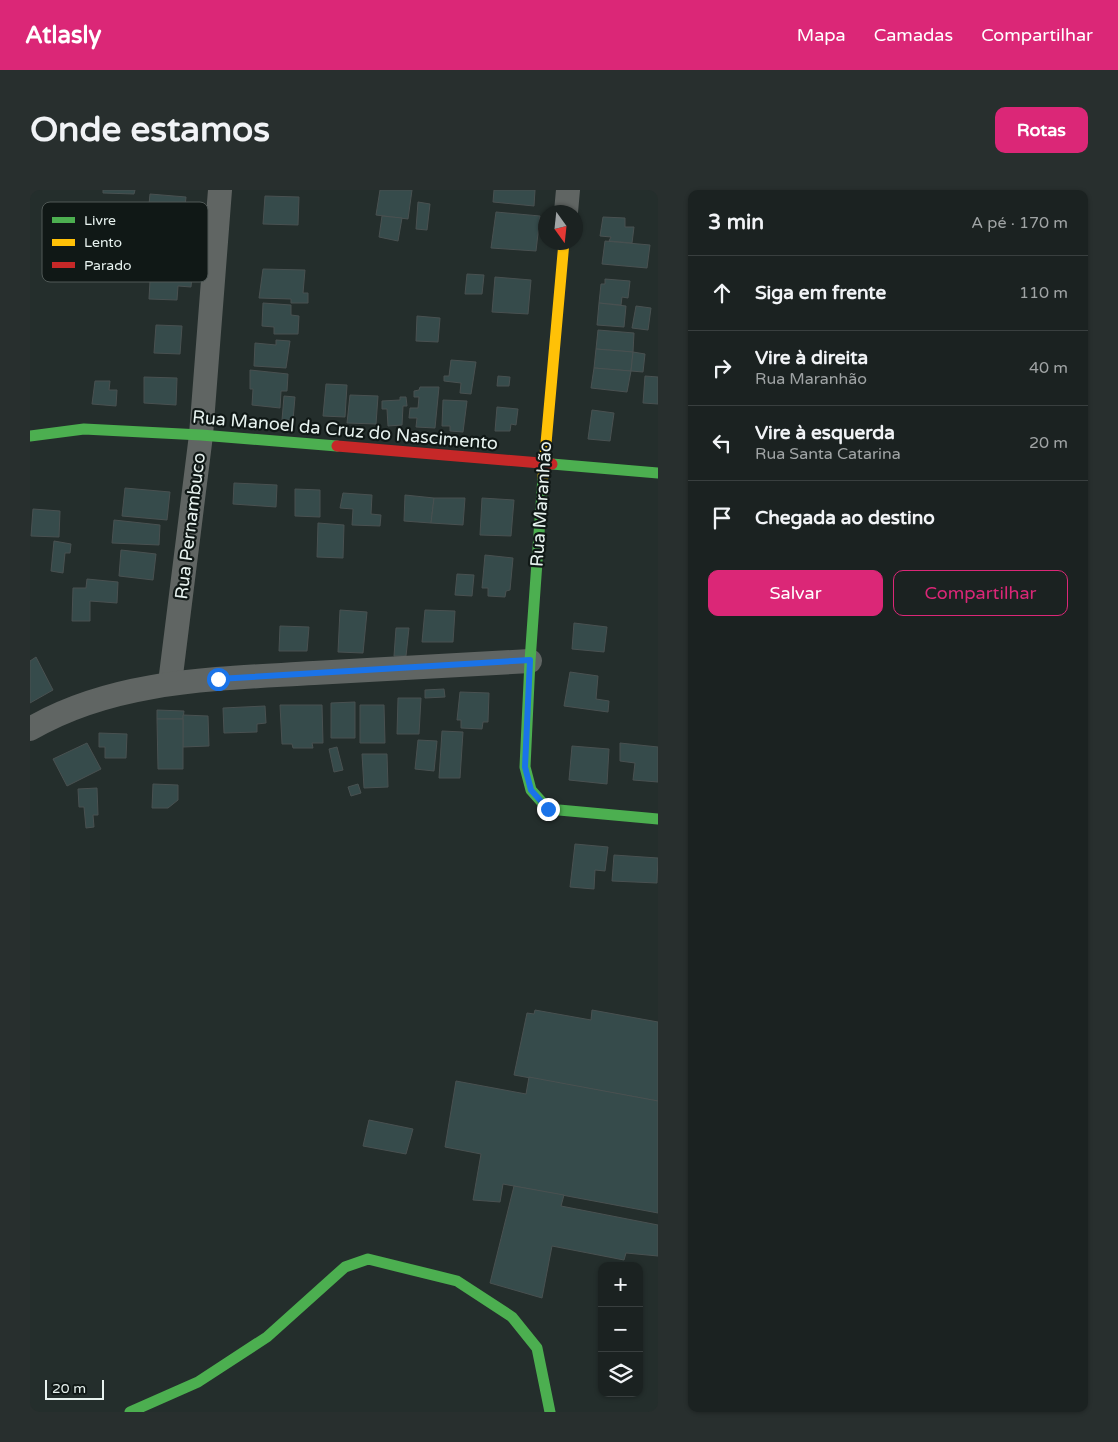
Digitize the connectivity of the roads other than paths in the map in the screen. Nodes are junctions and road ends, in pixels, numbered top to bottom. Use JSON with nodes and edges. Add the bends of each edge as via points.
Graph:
{"nodes":[{"id":1,"x":220,"y":190,"type":"edge"},
{"id":2,"x":568,"y":190,"type":"edge"},
{"id":3,"x":567,"y":205,"type":"edge"},
{"id":4,"x":563,"y":250,"type":"edge"},
{"id":5,"x":201,"y":435,"type":"junction"},
{"id":6,"x":30,"y":436,"type":"edge"},
{"id":7,"x":544,"y":464,"type":"junction"},
{"id":8,"x":658,"y":473,"type":"edge"},
{"id":9,"x":530,"y":660,"type":"junction"},
{"id":10,"x":170,"y":683,"type":"junction"},
{"id":11,"x":30,"y":728,"type":"edge"},
{"id":12,"x":658,"y":819,"type":"edge"},
{"id":13,"x":130,"y":1412,"type":"edge"},
{"id":14,"x":550,"y":1412,"type":"edge"}],
"edges":[{"from":1,"to":5,"type":"street","name":"Rua Pernambuco"},
{"from":2,"to":3,"type":"street"},
{"from":4,"to":7,"type":"street","name":"Rua Maranhão"},
{"from":5,"to":6,"type":"street","name":"Rua Manoel da Cruz do Nascimento","via":[[84,429]]},
{"from":5,"to":7,"type":"street","name":"Rua Manoel da Cruz do Nascimento"},
{"from":5,"to":10,"type":"street","name":"Rua Pernambuco"},
{"from":7,"to":8,"type":"street","name":"Rua Manoel da Cruz do Nascimento"},
{"from":7,"to":9,"type":"street","name":"Rua Maranhão"},
{"from":9,"to":10,"type":"street"},
{"from":9,"to":12,"type":"street","name":"Rua Maranhão","via":[[525,767],[531,790],[548,809]]},
{"from":10,"to":11,"type":"street","via":[[95,700]]},
{"from":13,"to":14,"type":"street","via":[[198,1382],[267,1337],[345,1267],[368,1259],[457,1281],[512,1317],[537,1348]]}]}
